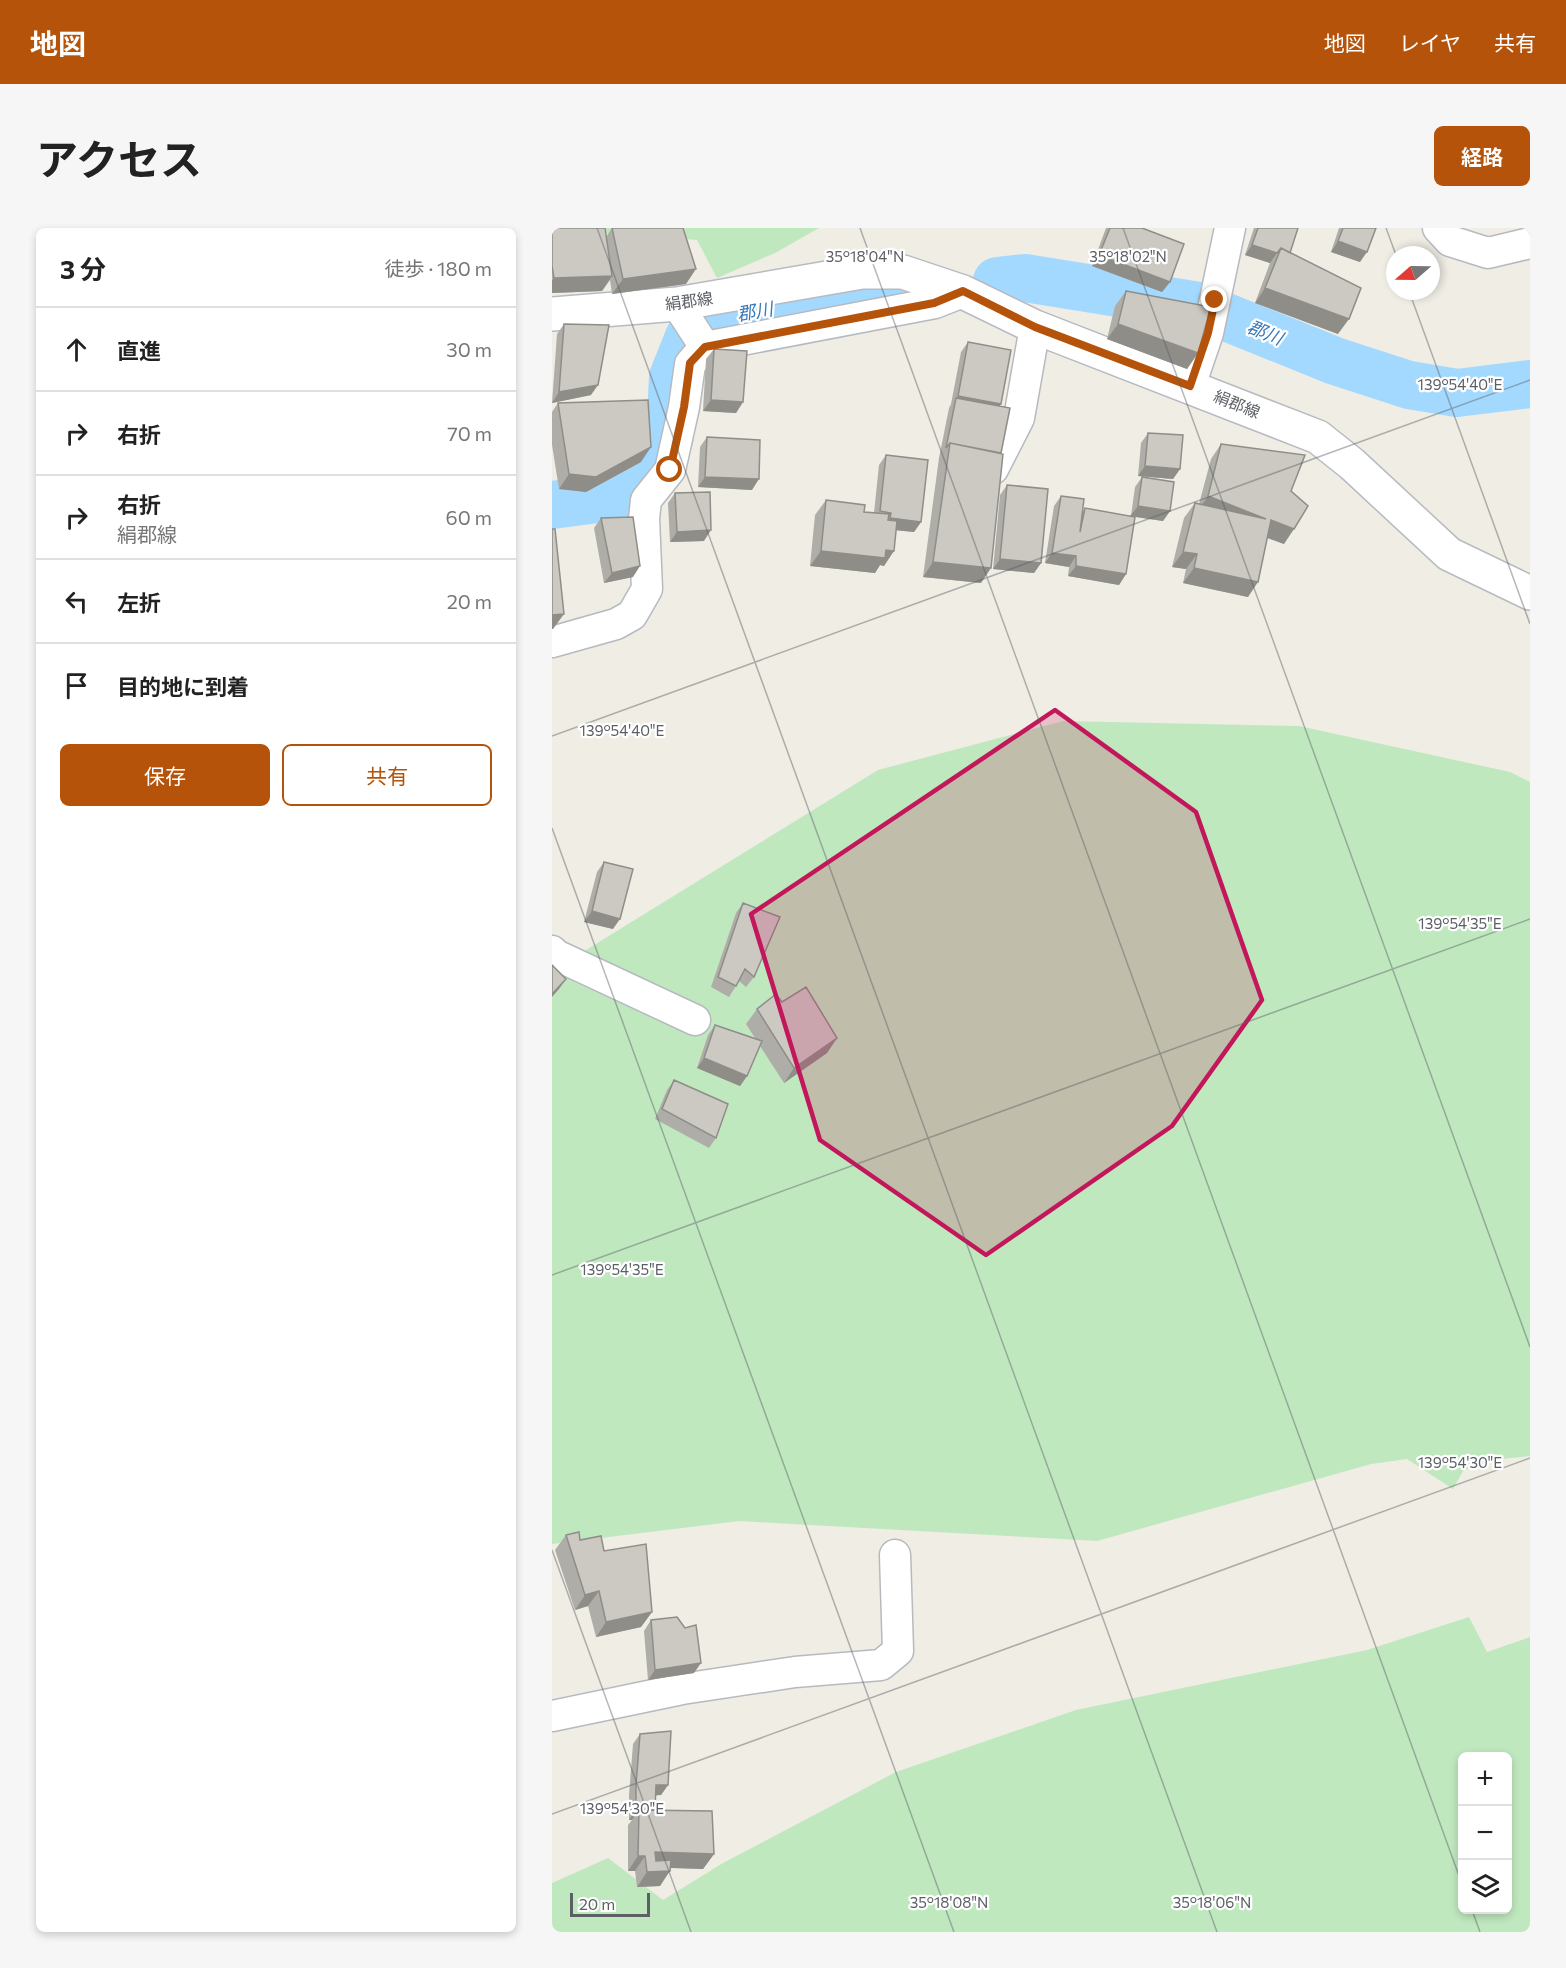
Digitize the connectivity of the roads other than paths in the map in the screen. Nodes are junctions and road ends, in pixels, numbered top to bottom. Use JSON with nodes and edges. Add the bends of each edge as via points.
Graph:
{"nodes":[{"id":1,"x":1230,"y":228,"type":"edge"},
{"id":2,"x":1438,"y":228,"type":"edge"},
{"id":3,"x":1530,"y":243,"type":"edge"},
{"id":4,"x":963,"y":291,"type":"junction"},
{"id":5,"x":552,"y":314,"type":"edge"},
{"id":6,"x":1035,"y":327,"type":"junction"},
{"id":7,"x":694,"y":330,"type":"junction"},
{"id":8,"x":1190,"y":386,"type":"junction"},
{"id":9,"x":993,"y":469,"type":"edge"},
{"id":10,"x":1530,"y":593,"type":"edge"},
{"id":11,"x":552,"y":642,"type":"edge"},
{"id":12,"x":552,"y":951,"type":"edge"},
{"id":13,"x":695,"y":1020,"type":"dead end"},
{"id":14,"x":896,"y":1555,"type":"dead end"},
{"id":15,"x":552,"y":1716,"type":"edge"}],
"edges":[{"from":1,"to":8,"type":"street","via":[[1208,333]]},
{"from":2,"to":3,"type":"street","via":[[1450,241],[1488,253]]},
{"from":4,"to":6,"type":"main road","name":"絹郡線"},
{"from":4,"to":7,"type":"street","via":[[934,303]]},
{"from":4,"to":7,"type":"main road","name":"絹郡線","via":[[903,272],[862,272]]},
{"from":5,"to":7,"type":"main road","name":"絹郡線"},
{"from":6,"to":8,"type":"main road","name":"絹郡線"},
{"from":6,"to":9,"type":"street","via":[[1019,418]]},
{"from":7,"to":11,"type":"street","via":[[684,407],[670,470],[646,500],[647,589],[632,615],[616,624]]},
{"from":8,"to":10,"type":"main road","name":"絹郡線","via":[[1318,436],[1449,554]]},
{"from":12,"to":13,"type":"street"},
{"from":14,"to":15,"type":"street","via":[[898,1651],[881,1665],[795,1672],[693,1687]]}]}
